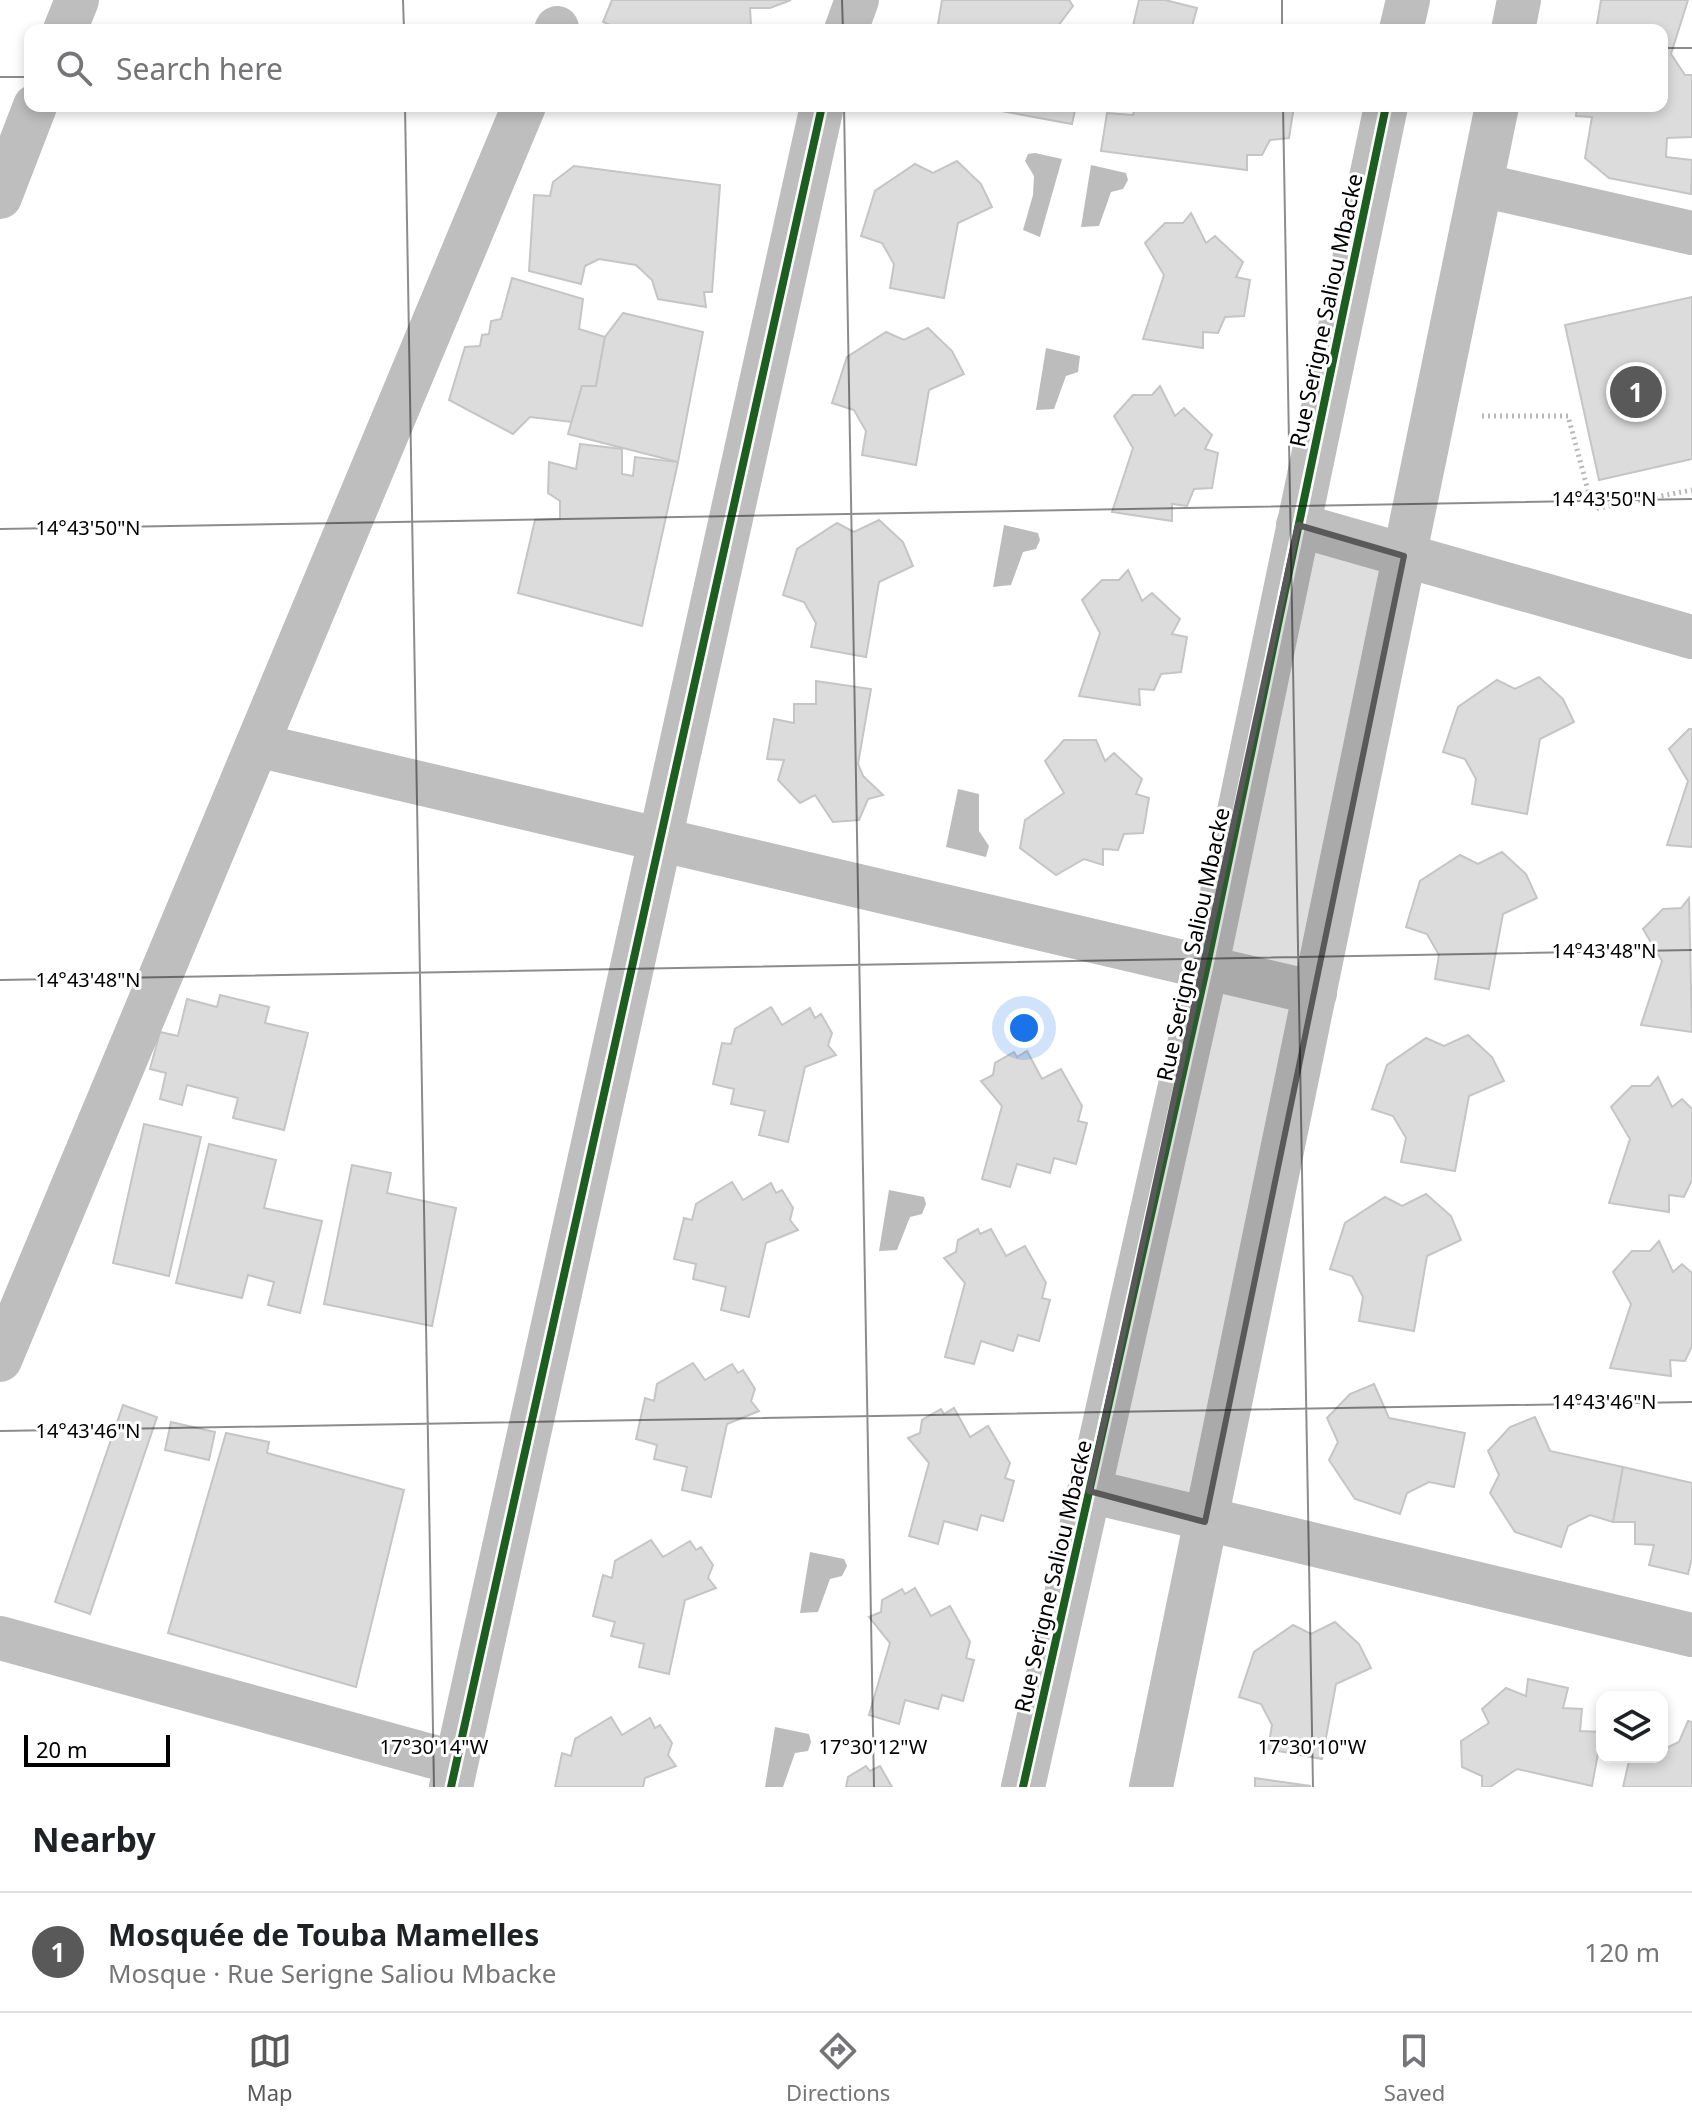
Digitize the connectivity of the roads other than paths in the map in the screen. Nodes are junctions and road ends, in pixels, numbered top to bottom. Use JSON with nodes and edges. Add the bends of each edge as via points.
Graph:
{"nodes":[{"id":1,"x":77,"y":0,"type":"edge"},
{"id":2,"x":857,"y":0,"type":"edge"},
{"id":3,"x":1408,"y":0,"type":"edge"},
{"id":4,"x":1519,"y":0,"type":"edge"},
{"id":5,"x":67,"y":24,"type":"edge"},
{"id":6,"x":848,"y":24,"type":"edge"},
{"id":7,"x":1402,"y":24,"type":"edge"},
{"id":8,"x":1514,"y":24,"type":"edge"},
{"id":9,"x":33,"y":112,"type":"edge"},
{"id":10,"x":521,"y":112,"type":"edge"},
{"id":11,"x":821,"y":112,"type":"edge"},
{"id":12,"x":1385,"y":112,"type":"edge"},
{"id":13,"x":1496,"y":112,"type":"edge"},
{"id":14,"x":1481,"y":185,"type":"junction"},
{"id":15,"x":0,"y":197,"type":"edge"},
{"id":16,"x":1692,"y":233,"type":"edge"},
{"id":17,"x":1298,"y":525,"type":"junction"},
{"id":18,"x":1404,"y":556,"type":"junction"},
{"id":19,"x":1692,"y":637,"type":"edge"},
{"id":20,"x":257,"y":745,"type":"junction"},
{"id":21,"x":660,"y":842,"type":"junction"},
{"id":22,"x":1207,"y":965,"type":"junction"},
{"id":23,"x":1315,"y":993,"type":"junction"},
{"id":24,"x":0,"y":1360,"type":"edge"},
{"id":25,"x":1089,"y":1491,"type":"junction"},
{"id":26,"x":1205,"y":1522,"type":"junction"},
{"id":27,"x":1692,"y":1635,"type":"edge"},
{"id":28,"x":0,"y":1638,"type":"edge"},
{"id":29,"x":453,"y":1775,"type":"edge"},
{"id":30,"x":1023,"y":1787,"type":"edge"},
{"id":31,"x":1151,"y":1787,"type":"edge"}],
"edges":[{"from":1,"to":5,"type":"street"},
{"from":2,"to":6,"type":"street"},
{"from":3,"to":7,"type":"street"},
{"from":4,"to":8,"type":"street"},
{"from":9,"to":15,"type":"street"},
{"from":10,"to":20,"type":"street"},
{"from":11,"to":21,"type":"street"},
{"from":12,"to":17,"type":"street","name":"Rue Serigne Saliou Mbacke"},
{"from":13,"to":14,"type":"street"},
{"from":14,"to":16,"type":"street"},
{"from":14,"to":18,"type":"street"},
{"from":17,"to":18,"type":"street"},
{"from":17,"to":22,"type":"street","name":"Rue Serigne Saliou Mbacke"},
{"from":18,"to":19,"type":"street"},
{"from":18,"to":23,"type":"street"},
{"from":20,"to":21,"type":"street"},
{"from":20,"to":24,"type":"street"},
{"from":21,"to":22,"type":"street"},
{"from":21,"to":29,"type":"street"},
{"from":22,"to":23,"type":"street"},
{"from":22,"to":25,"type":"street","name":"Rue Serigne Saliou Mbacke"},
{"from":23,"to":26,"type":"street"},
{"from":25,"to":26,"type":"street"},
{"from":25,"to":30,"type":"street","name":"Rue Serigne Saliou Mbacke"},
{"from":26,"to":27,"type":"street"},
{"from":26,"to":31,"type":"street"},
{"from":28,"to":29,"type":"street"}]}
